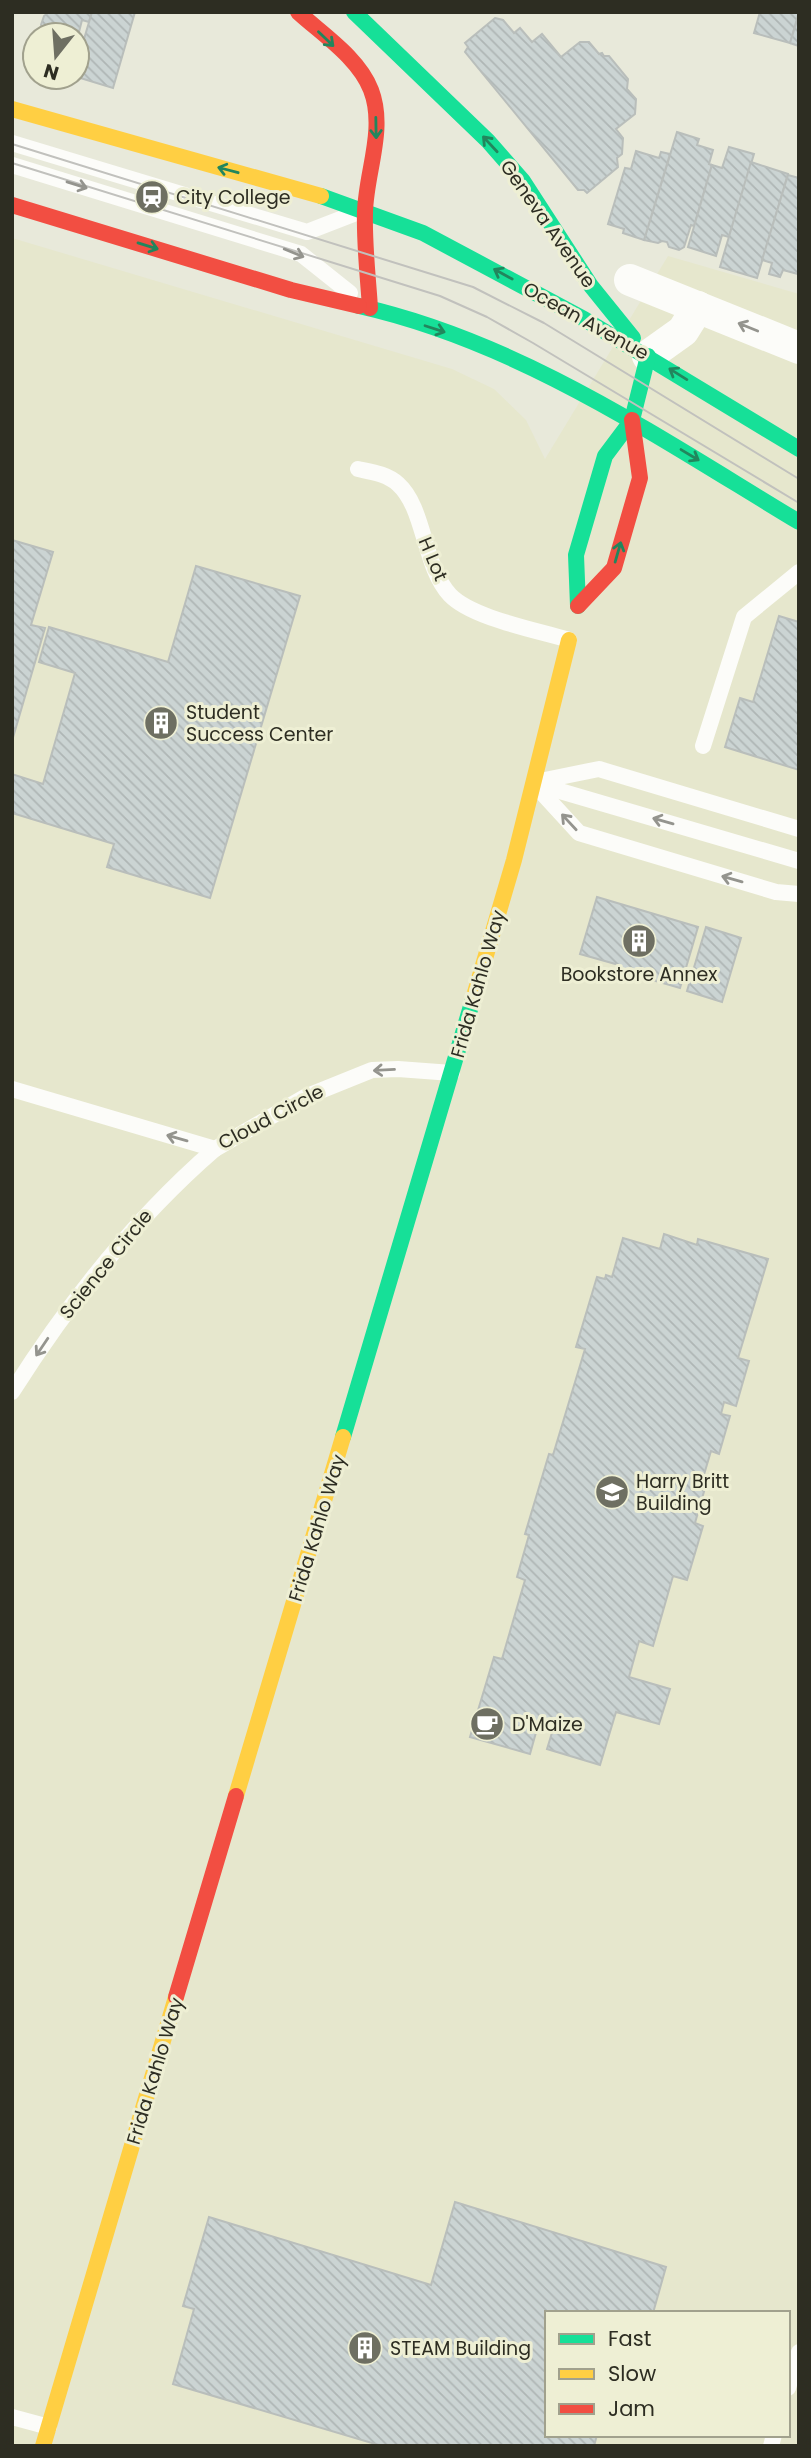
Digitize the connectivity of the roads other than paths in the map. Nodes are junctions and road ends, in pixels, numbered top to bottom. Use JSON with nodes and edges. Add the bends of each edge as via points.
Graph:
{"nodes":[{"id":1,"x":298,"y":12,"type":"edge"},
{"id":2,"x":354,"y":12,"type":"edge"},
{"id":3,"x":12,"y":109,"type":"edge"},
{"id":4,"x":12,"y":143,"type":"edge"},
{"id":5,"x":12,"y":164,"type":"edge"},
{"id":6,"x":12,"y":205,"type":"edge"},
{"id":7,"x":364,"y":210,"type":"junction"},
{"id":8,"x":630,"y":280,"type":"dead end"},
{"id":9,"x":698,"y":307,"type":"junction"},
{"id":10,"x":370,"y":308,"type":"junction"},
{"id":11,"x":799,"y":348,"type":"edge"},
{"id":12,"x":648,"y":356,"type":"junction"},
{"id":13,"x":632,"y":420,"type":"junction"},
{"id":14,"x":799,"y":449,"type":"edge"},
{"id":15,"x":358,"y":469,"type":"dead end"},
{"id":16,"x":799,"y":522,"type":"edge"},
{"id":17,"x":799,"y":572,"type":"edge"},
{"id":18,"x":578,"y":606,"type":"junction"},
{"id":19,"x":569,"y":640,"type":"junction"},
{"id":20,"x":703,"y":746,"type":"dead end"},
{"id":21,"x":533,"y":783,"type":"junction"},
{"id":22,"x":799,"y":829,"type":"edge"},
{"id":23,"x":799,"y":861,"type":"edge"},
{"id":24,"x":799,"y":894,"type":"edge"},
{"id":25,"x":452,"y":1073,"type":"junction"},
{"id":26,"x":12,"y":1089,"type":"edge"},
{"id":27,"x":215,"y":1149,"type":"junction"},
{"id":28,"x":12,"y":1392,"type":"edge"},
{"id":29,"x":799,"y":2352,"type":"edge"},
{"id":30,"x":790,"y":2381,"type":"edge"},
{"id":31,"x":12,"y":2417,"type":"edge"},
{"id":32,"x":49,"y":2427,"type":"junction"},
{"id":33,"x":43,"y":2446,"type":"edge"}],
"edges":[{"from":1,"to":7,"type":"main road","one_way":true,"via":[[354,66],[370,88],[376,144]]},
{"from":12,"to":2,"type":"main road","name":"Geneva Avenue","one_way":true,"via":[[591,286],[523,181],[488,141]]},
{"from":7,"to":3,"type":"main road","name":"Ocean Avenue","one_way":true},
{"from":4,"to":7,"type":"lane","via":[[307,232]]},
{"from":5,"to":10,"type":"lane","one_way":true,"via":[[301,254]]},
{"from":6,"to":10,"type":"main road","one_way":true,"via":[[291,290]]},
{"from":7,"to":10,"type":"main road"},
{"from":12,"to":7,"type":"main road","name":"Ocean Avenue","one_way":true,"via":[[471,256]]},
{"from":8,"to":9,"type":"street"},
{"from":11,"to":9,"type":"street","one_way":true},
{"from":9,"to":12,"type":"street","via":[[683,331]]},
{"from":10,"to":13,"type":"main road","one_way":true,"via":[[479,343]]},
{"from":12,"to":13,"type":"main road","name":"Frida Kahlo Way"},
{"from":14,"to":12,"type":"main road","name":"Ocean Avenue","one_way":true},
{"from":13,"to":16,"type":"main road","one_way":true},
{"from":13,"to":18,"type":"main road","name":"Frida Kahlo Way","via":[[605,456],[576,555]]},
{"from":18,"to":13,"type":"main road","name":"Frida Kahlo Way","one_way":true,"via":[[614,568],[640,478]]},
{"from":15,"to":19,"type":"lane","name":"H Lot","via":[[398,484],[409,500],[439,580],[468,610]]},
{"from":17,"to":20,"type":"lane","via":[[744,617]]},
{"from":18,"to":19,"type":"street","name":"Frida Kahlo Way"},
{"from":19,"to":21,"type":"main road","name":"Frida Kahlo Way"},
{"from":21,"to":22,"type":"lane","via":[[599,769]]},
{"from":23,"to":21,"type":"lane","one_way":true},
{"from":24,"to":21,"type":"lane","one_way":true,"via":[[776,892],[579,833]]},
{"from":21,"to":25,"type":"main road","name":"Frida Kahlo Way"},
{"from":25,"to":27,"type":"lane","name":"Cloud Circle","one_way":true,"via":[[372,1070],[305,1097]]},
{"from":25,"to":32,"type":"main road","name":"Frida Kahlo Way"},
{"from":27,"to":26,"type":"lane","name":"Cloud Circle","one_way":true},
{"from":27,"to":28,"type":"lane","name":"Science Circle","one_way":true,"via":[[121,1242]]},
{"from":29,"to":30,"type":"lane"},
{"from":31,"to":32,"type":"lane"},
{"from":32,"to":33,"type":"main road","name":"Frida Kahlo Way"}]}
